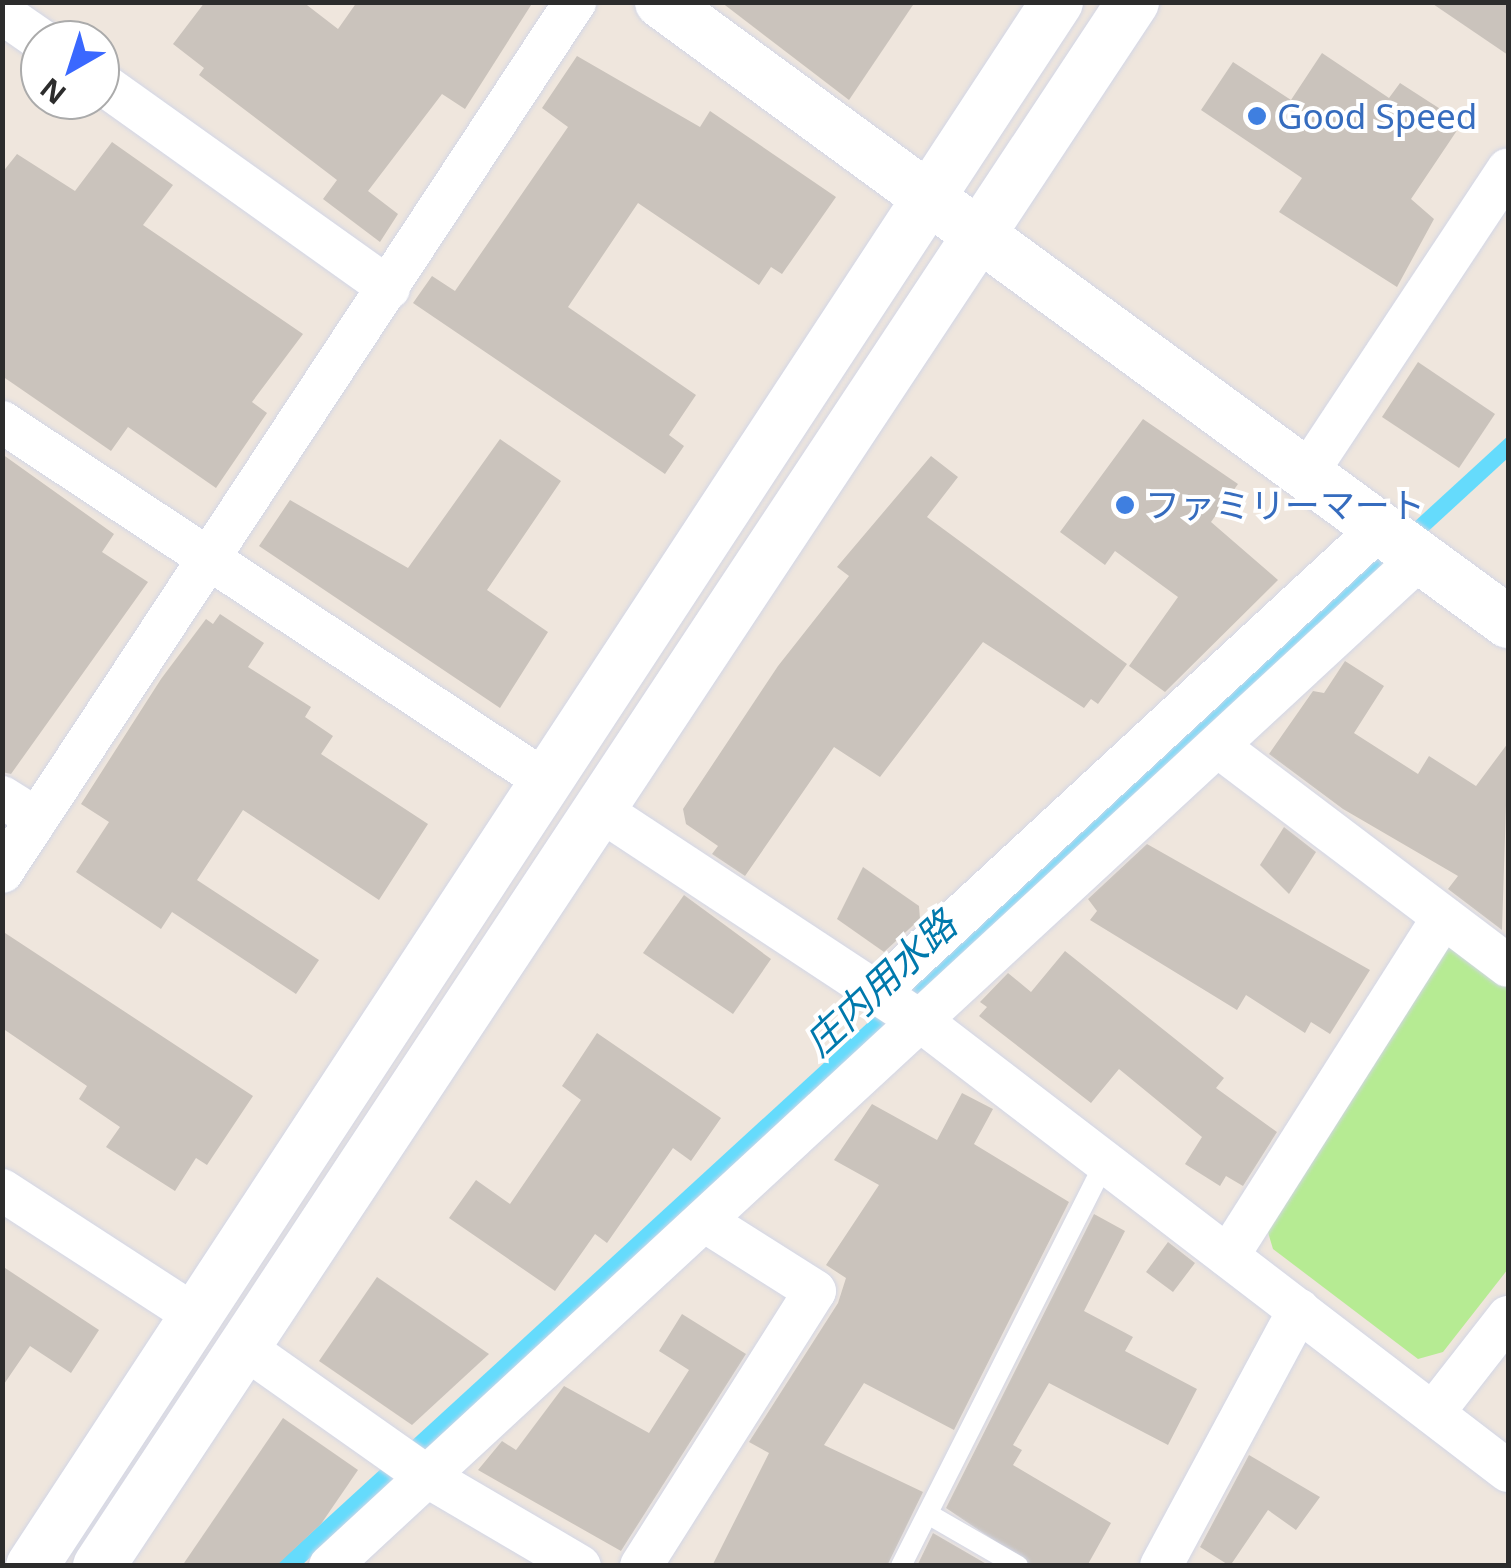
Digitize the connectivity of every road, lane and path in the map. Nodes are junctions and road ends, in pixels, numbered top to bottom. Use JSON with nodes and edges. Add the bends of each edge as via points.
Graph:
{"nodes":[{"id":1,"x":576,"y":2,"type":"edge"},
{"id":2,"x":661,"y":2,"type":"edge"},
{"id":3,"x":1058,"y":2,"type":"edge"},
{"id":4,"x":1132,"y":2,"type":"edge"},
{"id":5,"x":120,"y":96,"type":"edge"},
{"id":6,"x":1508,"y":170,"type":"edge"},
{"id":7,"x":931,"y":197,"type":"junction"},
{"id":8,"x":980,"y":232,"type":"junction"},
{"id":9,"x":389,"y":288,"type":"junction"},
{"id":10,"x":2,"y":422,"type":"edge"},
{"id":11,"x":1307,"y":473,"type":"junction"},
{"id":12,"x":1402,"y":543,"type":"junction"},
{"id":13,"x":212,"y":558,"type":"junction"},
{"id":14,"x":1508,"y":622,"type":"edge"},
{"id":15,"x":1220,"y":748,"type":"junction"},
{"id":16,"x":544,"y":780,"type":"junction"},
{"id":17,"x":20,"y":808,"type":"edge"},
{"id":18,"x":602,"y":812,"type":"junction"},
{"id":19,"x":2,"y":872,"type":"edge"},
{"id":20,"x":1444,"y":917,"type":"junction"},
{"id":21,"x":1508,"y":966,"type":"edge"},
{"id":22,"x":898,"y":1007,"type":"junction"},
{"id":23,"x":1105,"y":1162,"type":"junction"},
{"id":24,"x":2,"y":1190,"type":"edge"},
{"id":25,"x":706,"y":1222,"type":"junction"},
{"id":26,"x":1228,"y":1256,"type":"junction"},
{"id":27,"x":1300,"y":1310,"type":"junction"},
{"id":28,"x":196,"y":1316,"type":"junction"},
{"id":29,"x":1508,"y":1316,"type":"edge"},
{"id":30,"x":242,"y":1346,"type":"junction"},
{"id":31,"x":1433,"y":1413,"type":"junction"},
{"id":32,"x":412,"y":1466,"type":"junction"},
{"id":33,"x":1508,"y":1471,"type":"edge"},
{"id":34,"x":928,"y":1514,"type":"junction"},
{"id":35,"x":32,"y":1566,"type":"edge"},
{"id":36,"x":99,"y":1566,"type":"edge"},
{"id":37,"x":330,"y":1566,"type":"edge"},
{"id":38,"x":580,"y":1566,"type":"edge"},
{"id":39,"x":640,"y":1566,"type":"edge"},
{"id":40,"x":901,"y":1566,"type":"edge"},
{"id":41,"x":1018,"y":1566,"type":"edge"},
{"id":42,"x":1162,"y":1566,"type":"edge"}],
"edges":[{"from":1,"to":9,"type":"street"},
{"from":2,"to":7,"type":"street"},
{"from":3,"to":7,"type":"street"},
{"from":4,"to":8,"type":"street"},
{"from":5,"to":9,"type":"street"},
{"from":6,"to":11,"type":"street"},
{"from":7,"to":8,"type":"street"},
{"from":7,"to":16,"type":"street"},
{"from":8,"to":11,"type":"street"},
{"from":8,"to":18,"type":"street"},
{"from":9,"to":13,"type":"street"},
{"from":10,"to":13,"type":"street"},
{"from":11,"to":12,"type":"street"},
{"from":12,"to":14,"type":"street"},
{"from":12,"to":15,"type":"street"},
{"from":12,"to":22,"type":"street"},
{"from":13,"to":16,"type":"street"},
{"from":13,"to":17,"type":"street"},
{"from":15,"to":20,"type":"street"},
{"from":15,"to":22,"type":"street"},
{"from":16,"to":28,"type":"street"},
{"from":17,"to":19,"type":"street"},
{"from":18,"to":22,"type":"street"},
{"from":18,"to":30,"type":"street"},
{"from":20,"to":21,"type":"street"},
{"from":20,"to":26,"type":"street"},
{"from":22,"to":23,"type":"street"},
{"from":22,"to":25,"type":"street"},
{"from":23,"to":26,"type":"street"},
{"from":23,"to":34,"type":"lane"},
{"from":24,"to":28,"type":"street"},
{"from":25,"to":32,"type":"street"},
{"from":25,"to":39,"type":"street","via":[[815,1291]]},
{"from":26,"to":27,"type":"street"},
{"from":27,"to":31,"type":"street"},
{"from":27,"to":42,"type":"street"},
{"from":28,"to":35,"type":"street"},
{"from":29,"to":31,"type":"street"},
{"from":30,"to":32,"type":"street"},
{"from":30,"to":36,"type":"street"},
{"from":31,"to":33,"type":"street"},
{"from":32,"to":37,"type":"street"},
{"from":32,"to":38,"type":"street"},
{"from":34,"to":40,"type":"lane"},
{"from":34,"to":41,"type":"lane"}]}
